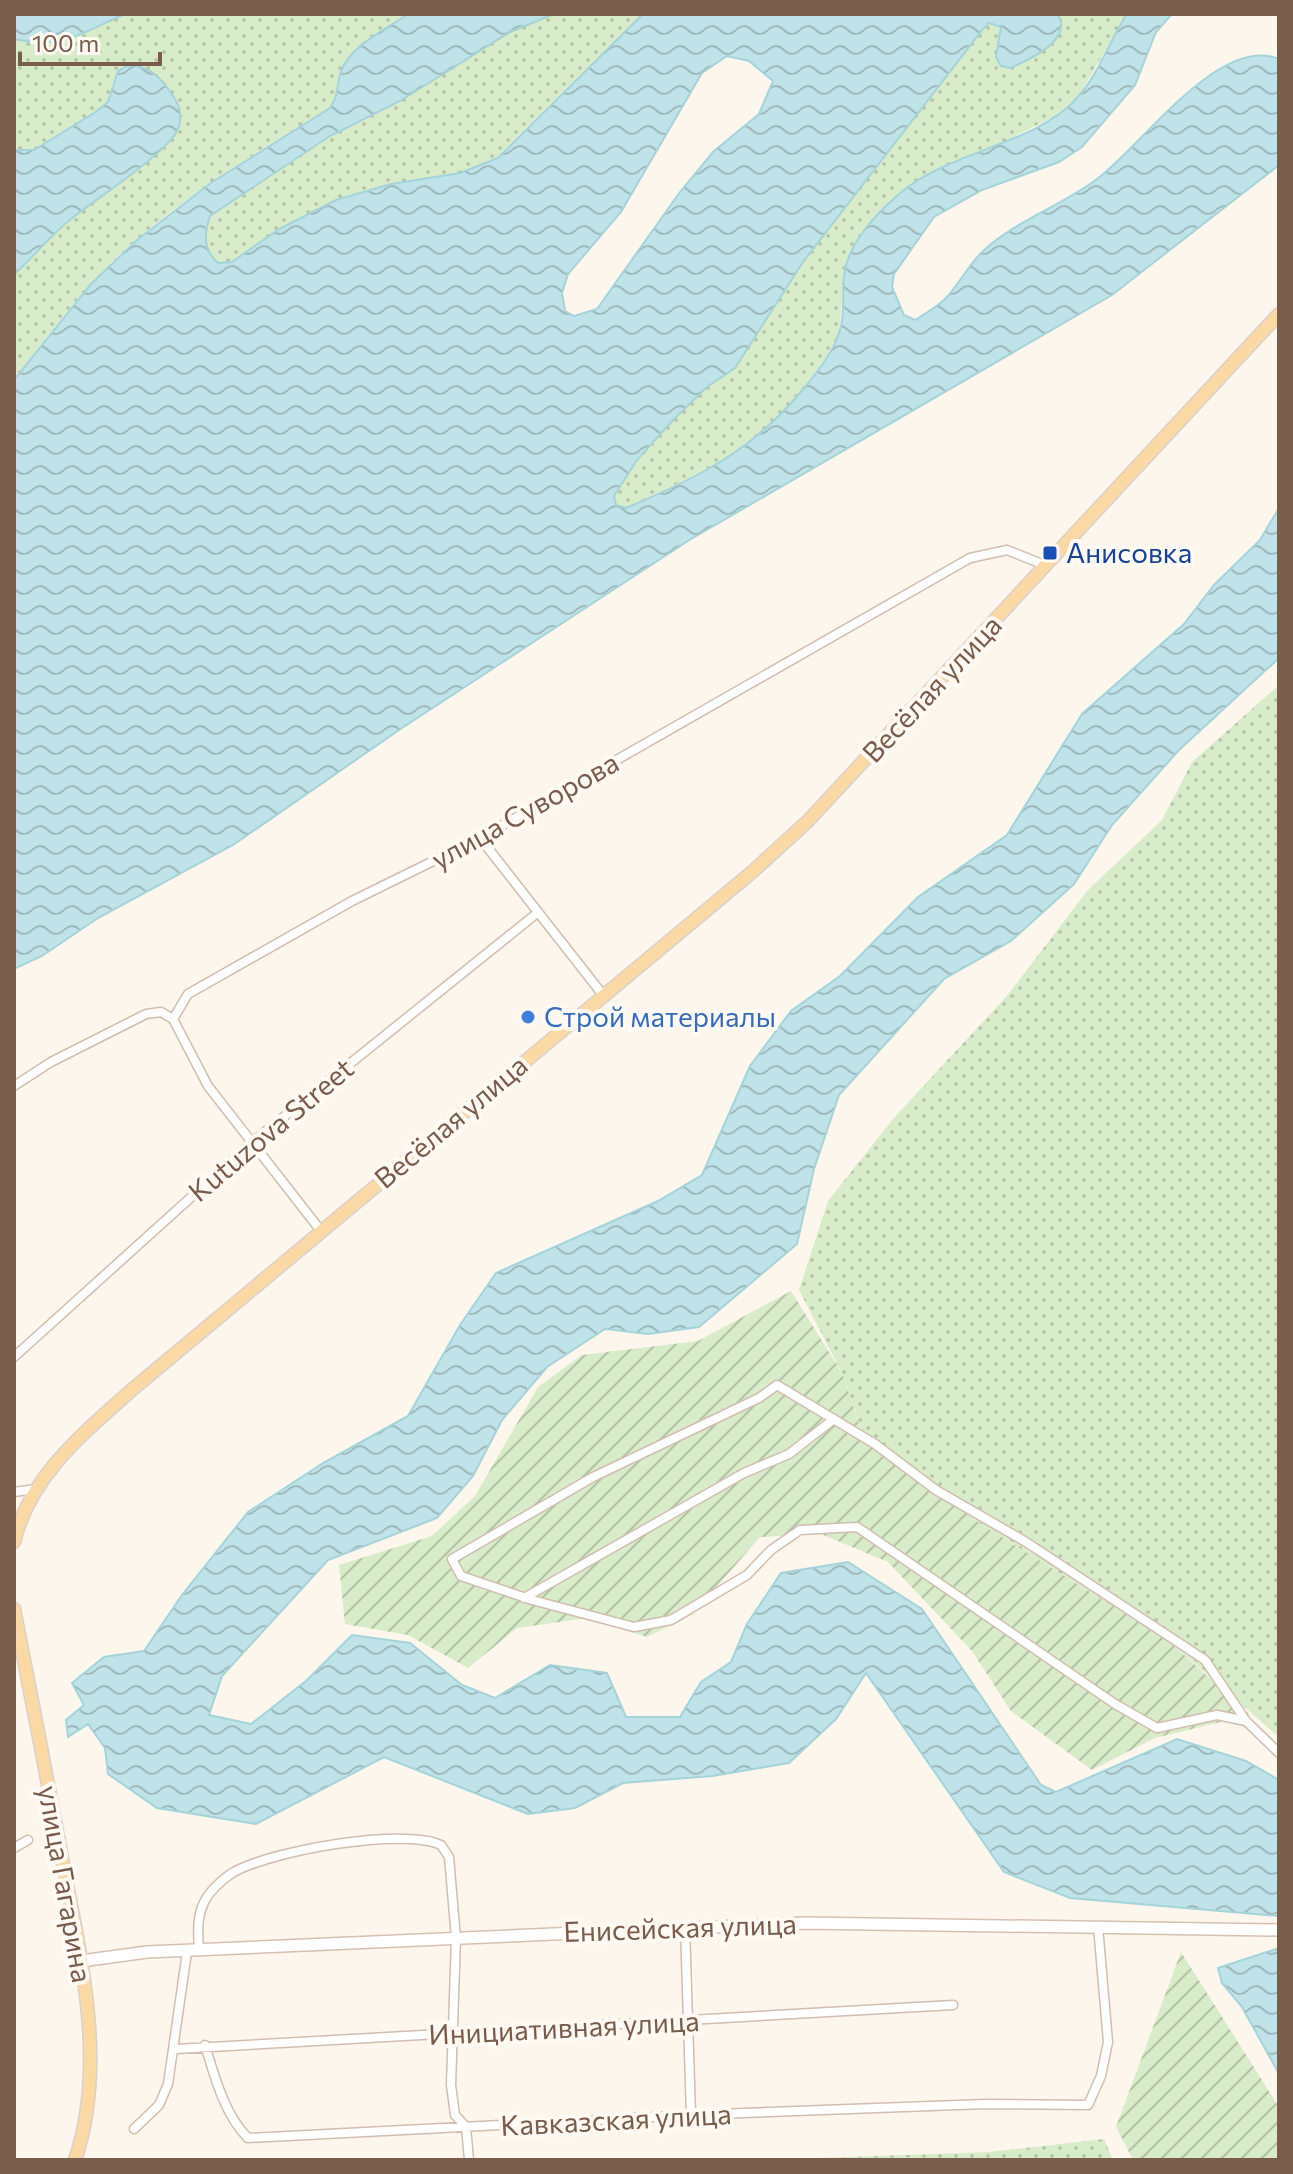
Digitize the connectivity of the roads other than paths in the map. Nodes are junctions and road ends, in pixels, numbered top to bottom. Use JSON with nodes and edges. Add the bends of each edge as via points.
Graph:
{"nodes":[{"id":1,"x":1279,"y":314,"type":"edge"},
{"id":2,"x":1047,"y":566,"type":"junction"},
{"id":3,"x":480,"y":838,"type":"junction"},
{"id":4,"x":536,"y":914,"type":"junction"},
{"id":5,"x":603,"y":995,"type":"junction"},
{"id":6,"x":173,"y":1019,"type":"junction"},
{"id":7,"x":14,"y":1086,"type":"edge"},
{"id":8,"x":250,"y":1144,"type":"junction"},
{"id":9,"x":321,"y":1231,"type":"junction"},
{"id":10,"x":14,"y":1357,"type":"edge"},
{"id":11,"x":834,"y":1419,"type":"junction"},
{"id":12,"x":36,"y":1489,"type":"junction"},
{"id":13,"x":14,"y":1492,"type":"edge"},
{"id":14,"x":14,"y":1542,"type":"edge"},
{"id":15,"x":524,"y":1598,"type":"junction"},
{"id":16,"x":14,"y":1609,"type":"edge"},
{"id":17,"x":1246,"y":1721,"type":"junction"},
{"id":18,"x":1279,"y":1753,"type":"edge"},
{"id":19,"x":28,"y":1840,"type":"dead end"},
{"id":20,"x":14,"y":1848,"type":"edge"},
{"id":21,"x":1098,"y":1926,"type":"junction"},
{"id":22,"x":685,"y":1927,"type":"junction"},
{"id":23,"x":1279,"y":1930,"type":"edge"},
{"id":24,"x":456,"y":1938,"type":"junction"},
{"id":25,"x":193,"y":1951,"type":"junction"},
{"id":26,"x":81,"y":1961,"type":"junction"},
{"id":27,"x":953,"y":2005,"type":"dead end"},
{"id":28,"x":688,"y":2023,"type":"junction"},
{"id":29,"x":454,"y":2034,"type":"junction"},
{"id":30,"x":205,"y":2045,"type":"junction"},
{"id":31,"x":176,"y":2049,"type":"junction"},
{"id":32,"x":691,"y":2115,"type":"junction"},
{"id":33,"x":466,"y":2127,"type":"junction"},
{"id":34,"x":134,"y":2129,"type":"dead end"},
{"id":35,"x":75,"y":2160,"type":"edge"},
{"id":36,"x":469,"y":2160,"type":"edge"}],
"edges":[{"from":1,"to":2,"type":"main road","name":"Весёлая улица"},
{"from":2,"to":3,"type":"street","name":"улица Суворова","via":[[1007,550],[970,558]]},
{"from":2,"to":5,"type":"main road","name":"Весёлая улица","via":[[807,822]]},
{"from":3,"to":4,"type":"street"},
{"from":3,"to":6,"type":"street","name":"улица Суворова","via":[[352,901],[188,994]]},
{"from":4,"to":5,"type":"street"},
{"from":4,"to":8,"type":"street","name":"Kutuzova Street"},
{"from":5,"to":9,"type":"main road","name":"Весёлая улица"},
{"from":6,"to":7,"type":"street","via":[[161,1012],[146,1014]]},
{"from":6,"to":8,"type":"street","via":[[208,1086]]},
{"from":8,"to":9,"type":"street"},
{"from":8,"to":10,"type":"street","name":"Kutuzova Street"},
{"from":9,"to":12,"type":"main road","name":"Весёлая улица","via":[[61,1454]]},
{"from":11,"to":15,"type":"street","via":[[789,1454],[744,1473]]},
{"from":11,"to":15,"type":"street","via":[[777,1385],[593,1477],[452,1559],[461,1576]]},
{"from":11,"to":17,"type":"street","via":[[1205,1660]]},
{"from":12,"to":13,"type":"street"},
{"from":12,"to":14,"type":"main road"},
{"from":15,"to":17,"type":"street","via":[[634,1627],[671,1620],[747,1575],[800,1530],[857,1527],[1157,1728],[1217,1715]]},
{"from":16,"to":26,"type":"main road","name":"улица Гагарина"},
{"from":17,"to":18,"type":"street"},
{"from":19,"to":20,"type":"street"},
{"from":21,"to":22,"type":"street","name":"Енисейская улица"},
{"from":21,"to":23,"type":"street","name":"Енисейская улица"},
{"from":21,"to":32,"type":"street","name":"Кавказская улица","via":[[1108,2042],[1088,2105]]},
{"from":22,"to":24,"type":"street","name":"Енисейская улица"},
{"from":22,"to":28,"type":"street"},
{"from":24,"to":25,"type":"street","name":"Енисейская улица"},
{"from":24,"to":25,"type":"street","via":[[449,1857],[441,1845],[419,1838],[309,1849],[234,1872],[207,1897],[197,1918]]},
{"from":24,"to":29,"type":"street"},
{"from":25,"to":26,"type":"street","name":"Енисейская улица"},
{"from":25,"to":31,"type":"street"},
{"from":26,"to":35,"type":"main road","name":"улица Гагарина","via":[[87,2103]]},
{"from":27,"to":28,"type":"street","name":"Инициативная улица"},
{"from":28,"to":29,"type":"street","name":"Инициативная улица"},
{"from":28,"to":32,"type":"street"},
{"from":29,"to":30,"type":"street","name":"Инициативная улица"},
{"from":29,"to":33,"type":"street","via":[[451,2085],[455,2115]]},
{"from":30,"to":31,"type":"street","name":"Инициативная улица"},
{"from":30,"to":33,"type":"street","name":"Кавказская улица","via":[[214,2077],[248,2138]]},
{"from":31,"to":34,"type":"street","via":[[159,2105]]},
{"from":32,"to":33,"type":"street","name":"Кавказская улица"},
{"from":33,"to":36,"type":"street"}]}
